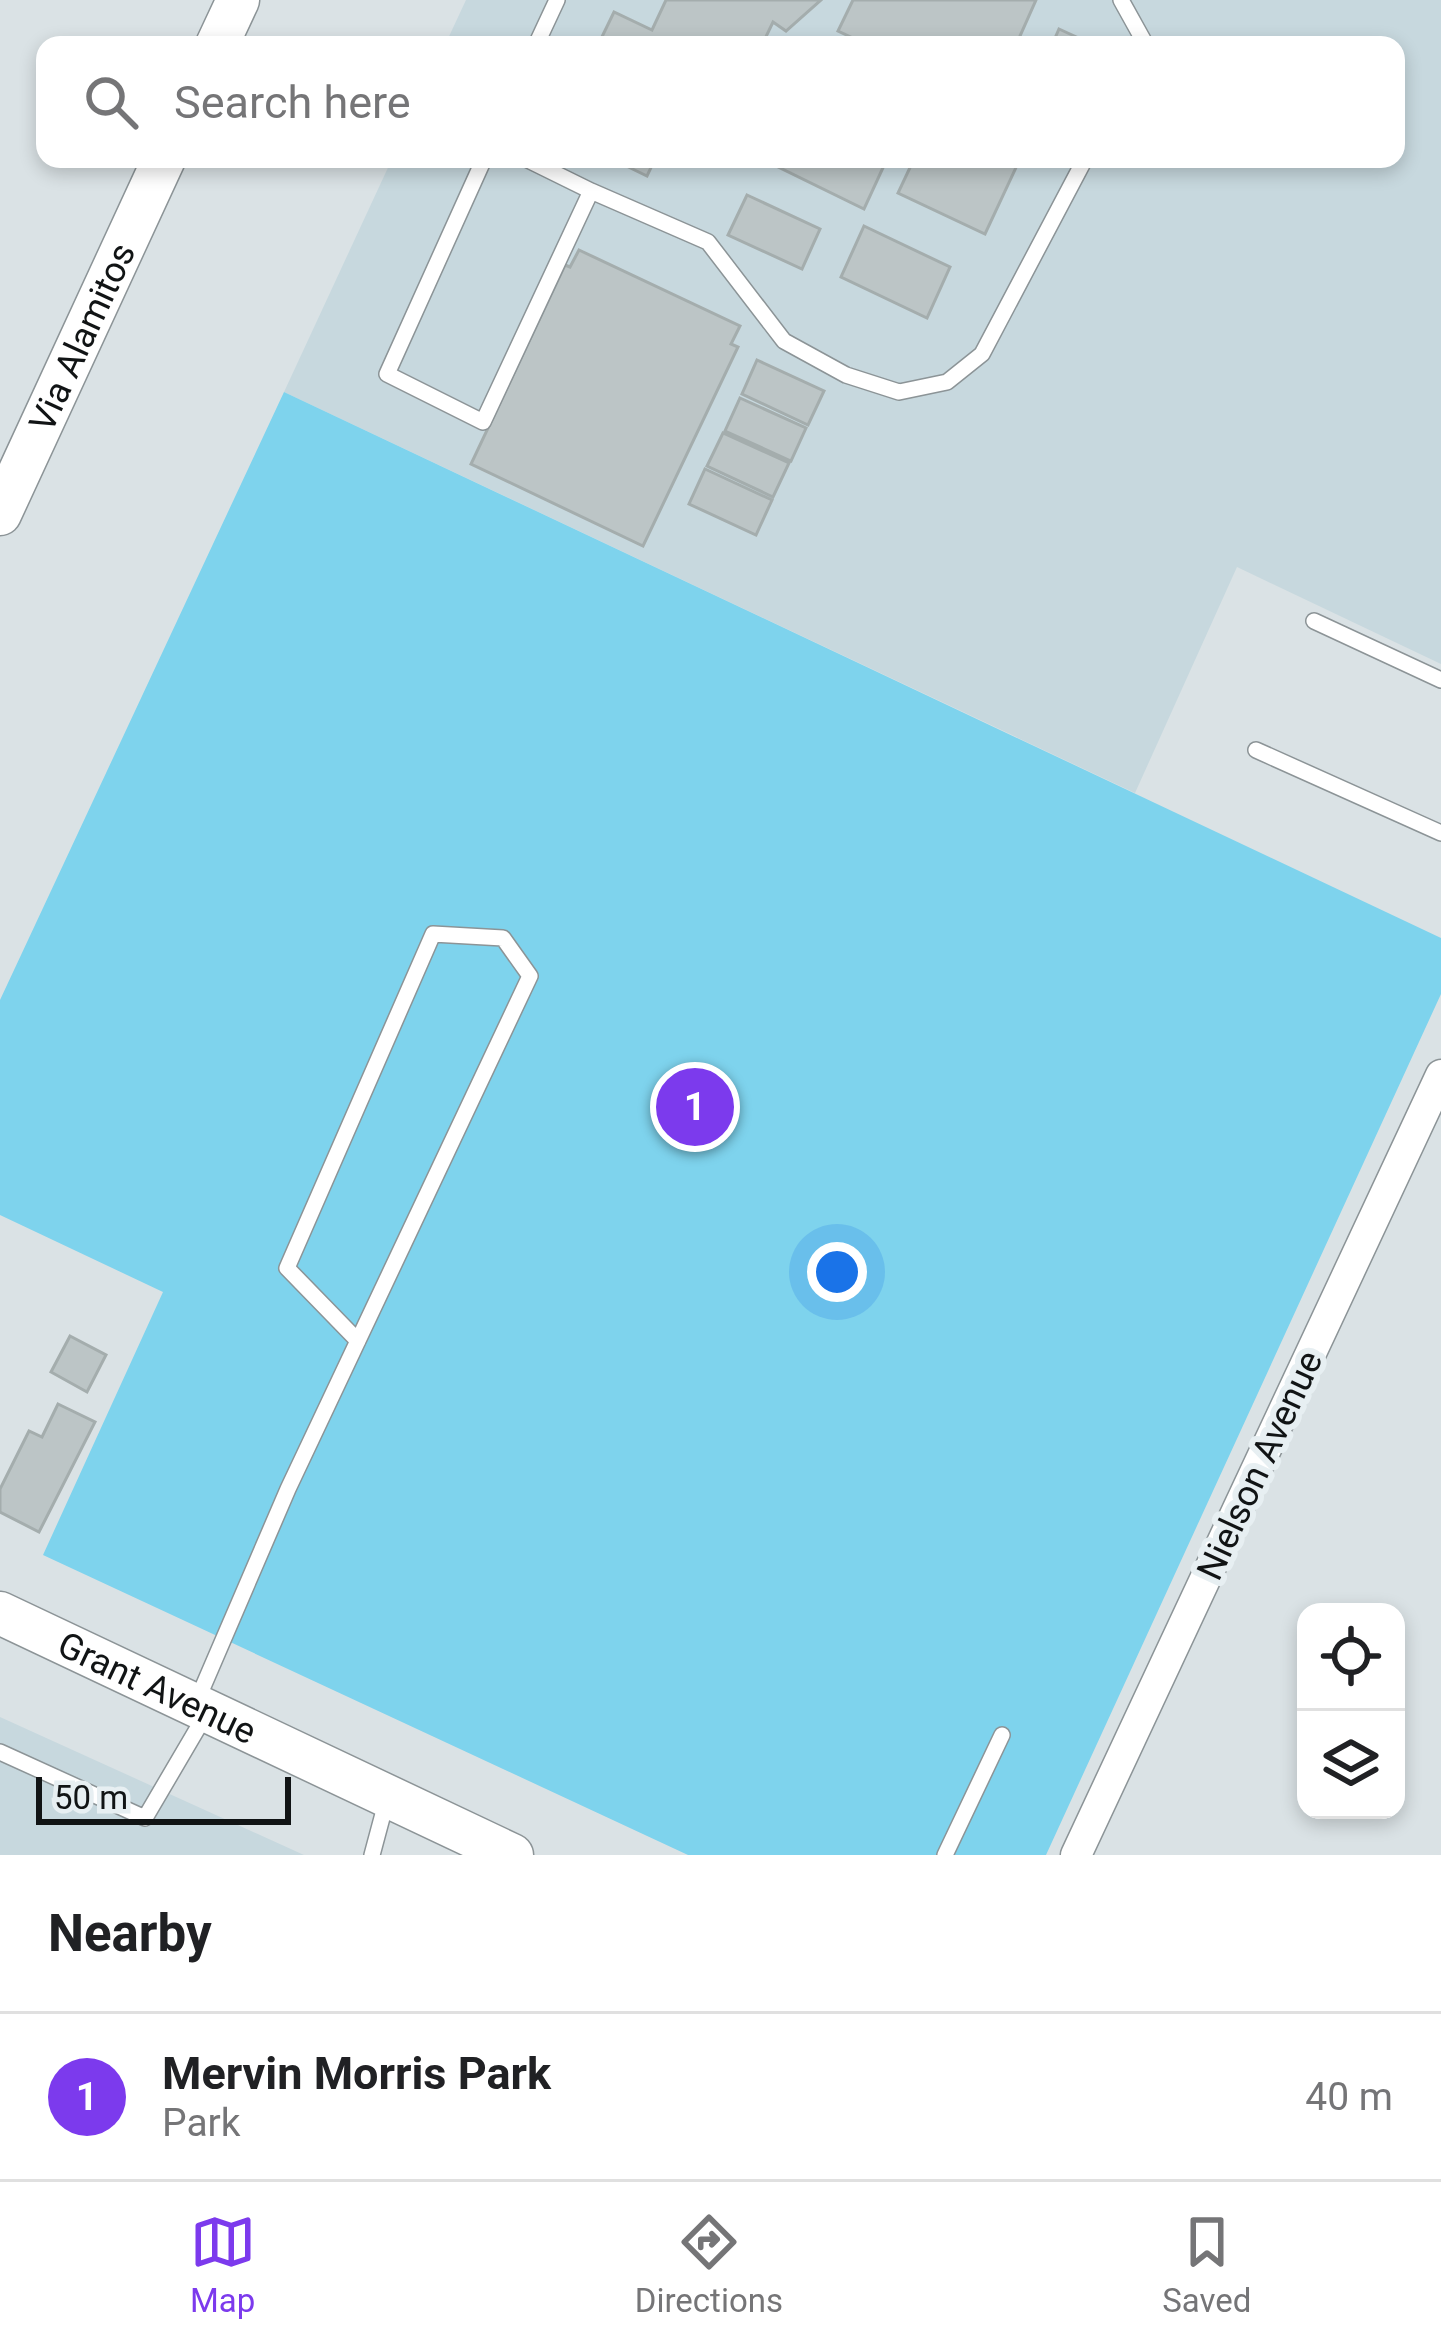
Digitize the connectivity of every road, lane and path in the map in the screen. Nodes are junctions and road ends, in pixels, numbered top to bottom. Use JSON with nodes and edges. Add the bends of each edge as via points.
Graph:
{"nodes":[{"id":1,"x":238,"y":0,"type":"edge"},
{"id":2,"x":556,"y":0,"type":"edge"},
{"id":3,"x":1121,"y":0,"type":"edge"},
{"id":4,"x":221,"y":36,"type":"edge"},
{"id":5,"x":540,"y":36,"type":"edge"},
{"id":6,"x":1140,"y":36,"type":"edge"},
{"id":7,"x":160,"y":168,"type":"edge"},
{"id":8,"x":480,"y":168,"type":"edge"},
{"id":9,"x":544,"y":168,"type":"edge"},
{"id":10,"x":1080,"y":168,"type":"edge"},
{"id":11,"x":591,"y":191,"type":"junction"},
{"id":12,"x":0,"y":514,"type":"edge"},
{"id":13,"x":1314,"y":621,"type":"dead end"},
{"id":14,"x":1441,"y":680,"type":"edge"},
{"id":15,"x":1256,"y":750,"type":"dead end"},
{"id":16,"x":1441,"y":833,"type":"edge"},
{"id":17,"x":1441,"y":1075,"type":"edge"},
{"id":18,"x":358,"y":1341,"type":"junction"},
{"id":19,"x":0,"y":1613,"type":"edge"},
{"id":20,"x":201,"y":1708,"type":"junction"},
{"id":21,"x":1002,"y":1736,"type":"dead end"},
{"id":22,"x":0,"y":1752,"type":"edge"},
{"id":23,"x":387,"y":1796,"type":"junction"},
{"id":24,"x":1079,"y":1854,"type":"edge"},
{"id":25,"x":371,"y":1855,"type":"edge"},
{"id":26,"x":512,"y":1855,"type":"edge"},
{"id":27,"x":945,"y":1855,"type":"edge"}],
"edges":[{"from":1,"to":4,"type":"main road"},
{"from":2,"to":5,"type":"lane"},
{"from":3,"to":6,"type":"lane"},
{"from":7,"to":12,"type":"main road","name":"Via Alamitos"},
{"from":8,"to":11,"type":"lane","via":[[387,374],[484,422]]},
{"from":9,"to":11,"type":"lane"},
{"from":10,"to":11,"type":"lane","via":[[982,354],[947,382],[899,392],[784,341],[708,242]]},
{"from":13,"to":14,"type":"lane"},
{"from":15,"to":16,"type":"lane"},
{"from":17,"to":24,"type":"street","name":"Nielson Avenue"},
{"from":18,"to":18,"type":"lane","via":[[530,976],[503,938],[433,934],[287,1268]]},
{"from":18,"to":20,"type":"lane"},
{"from":19,"to":20,"type":"main road","name":"Grant Avenue"},
{"from":20,"to":22,"type":"lane","via":[[145,1818]]},
{"from":20,"to":23,"type":"main road","name":"Grant Avenue"},
{"from":21,"to":27,"type":"lane"},
{"from":23,"to":25,"type":"lane"},
{"from":23,"to":26,"type":"main road","name":"Grant Avenue"}]}
